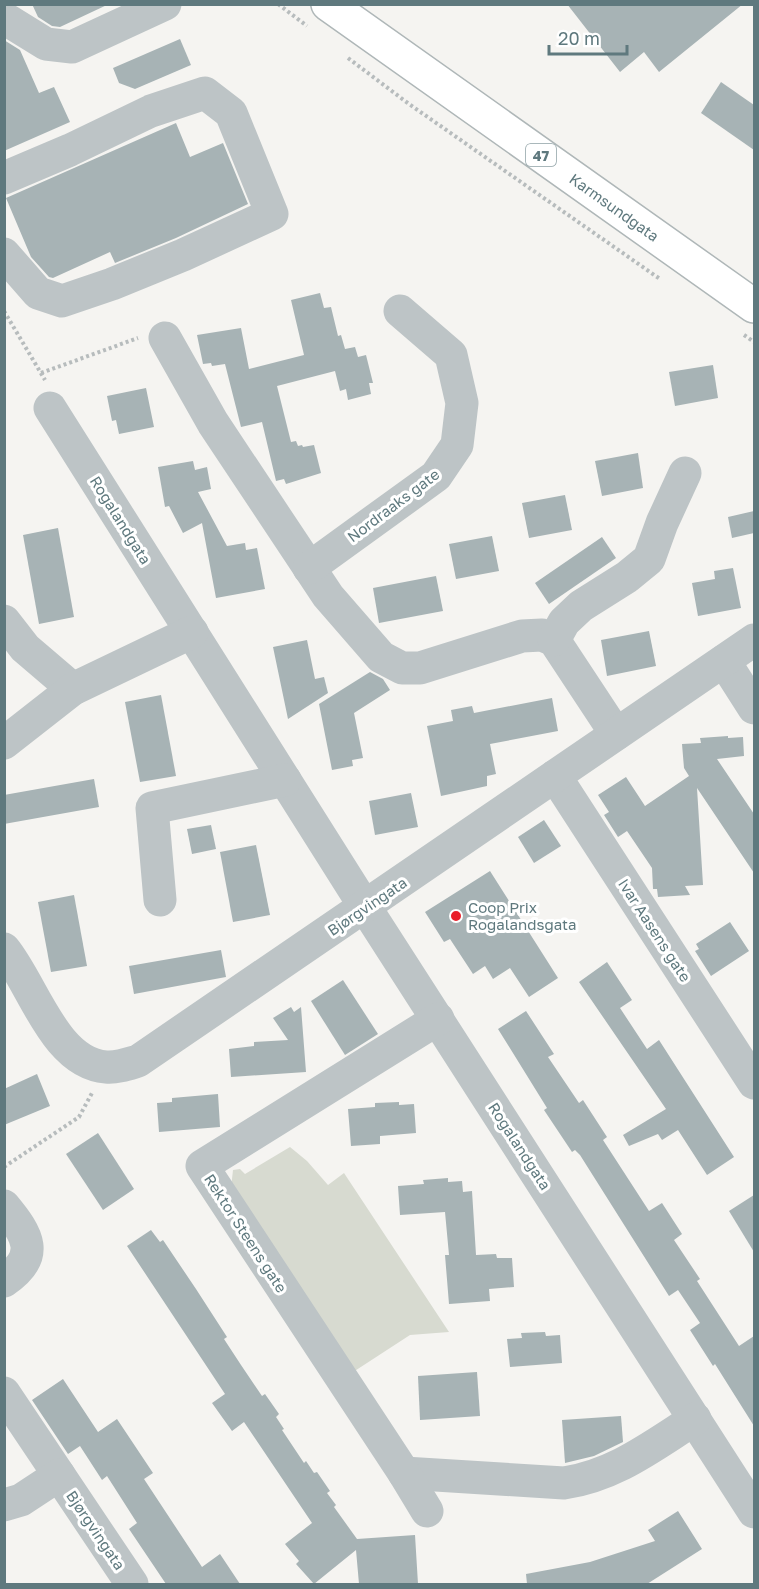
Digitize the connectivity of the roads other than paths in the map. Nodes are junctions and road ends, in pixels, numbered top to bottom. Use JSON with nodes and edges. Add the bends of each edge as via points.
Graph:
{"nodes":[{"id":1,"x":165,"y":4,"type":"edge"},
{"id":2,"x":367,"y":4,"type":"edge"},
{"id":3,"x":4,"y":18,"type":"edge"},
{"id":4,"x":322,"y":19,"type":"edge"},
{"id":5,"x":4,"y":178,"type":"edge"},
{"id":6,"x":4,"y":254,"type":"edge"},
{"id":7,"x":754,"y":280,"type":"edge"},
{"id":8,"x":400,"y":311,"type":"dead end"},
{"id":9,"x":745,"y":318,"type":"edge"},
{"id":10,"x":165,"y":338,"type":"road end"},
{"id":11,"x":50,"y":408,"type":"road end"},
{"id":12,"x":685,"y":473,"type":"dead end"},
{"id":13,"x":309,"y":568,"type":"junction"},
{"id":14,"x":4,"y":621,"type":"edge"},
{"id":15,"x":192,"y":632,"type":"junction"},
{"id":16,"x":554,"y":640,"type":"junction"},
{"id":17,"x":754,"y":640,"type":"edge"},
{"id":18,"x":724,"y":661,"type":"junction"},
{"id":19,"x":73,"y":688,"type":"junction"},
{"id":20,"x":754,"y":708,"type":"edge"},
{"id":21,"x":616,"y":734,"type":"junction"},
{"id":22,"x":4,"y":743,"type":"edge"},
{"id":23,"x":555,"y":776,"type":"junction"},
{"id":24,"x":285,"y":780,"type":"junction"},
{"id":25,"x":160,"y":900,"type":"dead end"},
{"id":26,"x":365,"y":907,"type":"junction"},
{"id":27,"x":4,"y":949,"type":"edge"},
{"id":28,"x":438,"y":1019,"type":"junction"},
{"id":29,"x":754,"y":1083,"type":"edge"},
{"id":30,"x":4,"y":1206,"type":"edge"},
{"id":31,"x":4,"y":1281,"type":"edge"},
{"id":32,"x":4,"y":1393,"type":"edge"},
{"id":33,"x":695,"y":1419,"type":"junction"},
{"id":34,"x":404,"y":1473,"type":"junction"},
{"id":35,"x":59,"y":1475,"type":"junction"},
{"id":36,"x":4,"y":1505,"type":"edge"},
{"id":37,"x":427,"y":1511,"type":"dead end"},
{"id":38,"x":754,"y":1512,"type":"edge"},
{"id":39,"x":132,"y":1584,"type":"edge"}],
"edges":[{"from":1,"to":3,"type":"street","via":[[72,47],[46,44]]},
{"from":2,"to":7,"type":"main road","name":"Karmsundgata","number":"47"},
{"from":4,"to":9,"type":"main road","name":"Karmsundgata","number":"47"},
{"from":5,"to":6,"type":"street","via":[[151,111],[205,93],[231,113],[272,214],[183,255],[62,301],[38,293]]},
{"from":8,"to":13,"type":"street","name":"Nordraaks gate","via":[[451,355],[462,403],[457,446],[436,476]]},
{"from":10,"to":13,"type":"street","via":[[213,423]]},
{"from":11,"to":15,"type":"street","name":"Rogalandgata"},
{"from":12,"to":16,"type":"street","via":[[649,559],[581,606],[564,622]]},
{"from":13,"to":16,"type":"street","via":[[381,657],[402,668],[420,668],[522,636],[542,635]]},
{"from":14,"to":19,"type":"street","via":[[25,648]]},
{"from":15,"to":19,"type":"street"},
{"from":15,"to":24,"type":"street","name":"Rogalandgata"},
{"from":16,"to":21,"type":"street"},
{"from":17,"to":18,"type":"street","name":"Bjørgvingata"},
{"from":18,"to":20,"type":"street"},
{"from":18,"to":21,"type":"street","name":"Bjørgvingata"},
{"from":19,"to":22,"type":"street"},
{"from":21,"to":23,"type":"street","name":"Bjørgvingata"},
{"from":23,"to":26,"type":"street","name":"Bjørgvingata"},
{"from":23,"to":29,"type":"street","name":"Ivar Aasens gate"},
{"from":24,"to":25,"type":"street","via":[[152,808]]},
{"from":24,"to":26,"type":"street","name":"Rogalandgata"},
{"from":26,"to":27,"type":"street","name":"Bjørgvingata","via":[[138,1061],[122,1066],[106,1067],[74,1054],[57,1034]]},
{"from":26,"to":28,"type":"street","name":"Rogalandgata"},
{"from":28,"to":33,"type":"street","name":"Rogalandgata"},
{"from":28,"to":34,"type":"street","name":"Rektor Steens gate","via":[[202,1166]]},
{"from":30,"to":31,"type":"street","via":[[23,1231],[28,1253],[24,1264]]},
{"from":32,"to":35,"type":"street","name":"Bjørgvingata"},
{"from":33,"to":34,"type":"street","via":[[611,1470],[564,1483]]},
{"from":33,"to":38,"type":"street","name":"Rogalandgata"},
{"from":34,"to":37,"type":"street","name":"Rektor Steens gate"},
{"from":35,"to":36,"type":"street","name":"Bjørgvingata","via":[[21,1500]]},
{"from":35,"to":39,"type":"street","name":"Bjørgvingata"}]}
